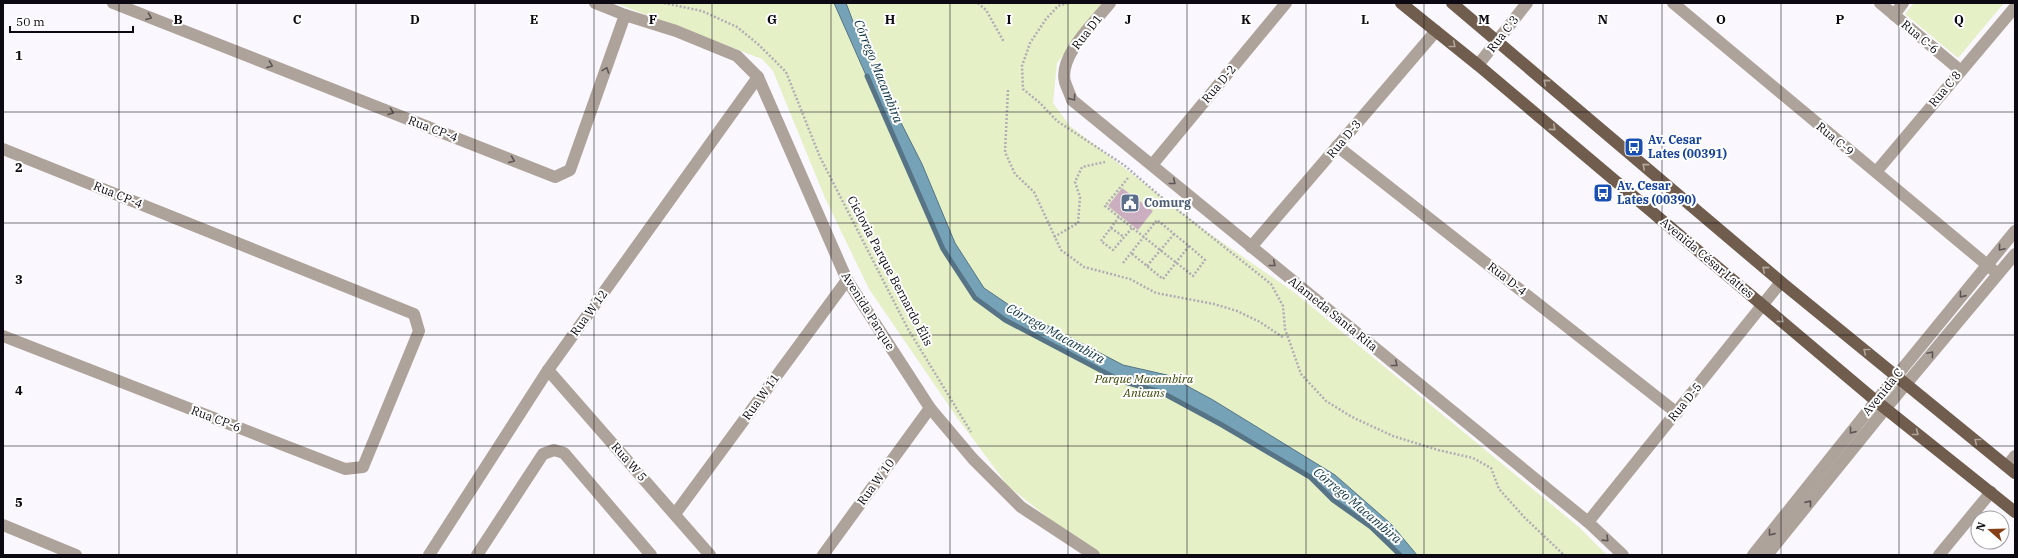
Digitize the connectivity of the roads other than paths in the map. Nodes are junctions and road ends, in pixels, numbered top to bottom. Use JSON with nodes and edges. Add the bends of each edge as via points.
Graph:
{"nodes":[{"id":1,"x":113,"y":3,"type":"edge"},
{"id":2,"x":595,"y":3,"type":"edge"},
{"id":3,"x":1110,"y":3,"type":"edge"},
{"id":4,"x":1286,"y":3,"type":"edge"},
{"id":5,"x":1401,"y":3,"type":"edge"},
{"id":6,"x":1452,"y":3,"type":"edge"},
{"id":7,"x":1527,"y":3,"type":"edge"},
{"id":8,"x":1673,"y":3,"type":"edge"},
{"id":9,"x":1880,"y":3,"type":"edge"},
{"id":10,"x":1903,"y":3,"type":"edge"},
{"id":11,"x":2015,"y":7,"type":"edge"},
{"id":12,"x":625,"y":15,"type":"junction"},
{"id":13,"x":1894,"y":15,"type":"junction"},
{"id":14,"x":1436,"y":31,"type":"junction"},
{"id":15,"x":1497,"y":40,"type":"junction"},
{"id":16,"x":1066,"y":62,"type":"joint"},
{"id":17,"x":1478,"y":65,"type":"junction"},
{"id":18,"x":1961,"y":70,"type":"junction"},
{"id":19,"x":758,"y":77,"type":"junction"},
{"id":20,"x":1337,"y":146,"type":"junction"},
{"id":21,"x":3,"y":149,"type":"edge"},
{"id":22,"x":1152,"y":165,"type":"junction"},
{"id":23,"x":1876,"y":172,"type":"junction"},
{"id":24,"x":2015,"y":231,"type":"edge"},
{"id":25,"x":1251,"y":247,"type":"junction"},
{"id":26,"x":2015,"y":254,"type":"edge"},
{"id":27,"x":1987,"y":265,"type":"junction"},
{"id":28,"x":1998,"y":274,"type":"junction"},
{"id":29,"x":847,"y":280,"type":"junction"},
{"id":30,"x":1781,"y":282,"type":"junction"},
{"id":31,"x":1763,"y":305,"type":"junction"},
{"id":32,"x":3,"y":336,"type":"edge"},
{"id":33,"x":548,"y":370,"type":"junction"},
{"id":34,"x":1896,"y":376,"type":"junction"},
{"id":35,"x":1906,"y":384,"type":"junction"},
{"id":36,"x":390,"y":400,"type":"joint"},
{"id":37,"x":1876,"y":401,"type":"junction"},
{"id":38,"x":930,"y":408,"type":"junction"},
{"id":39,"x":1886,"y":408,"type":"junction"},
{"id":40,"x":1676,"y":413,"type":"junction"},
{"id":41,"x":2015,"y":456,"type":"edge"},
{"id":42,"x":2011,"y":469,"type":"edge"},
{"id":43,"x":1991,"y":492,"type":"junction"},
{"id":44,"x":2015,"y":512,"type":"edge"},
{"id":45,"x":675,"y":514,"type":"junction"},
{"id":46,"x":1588,"y":522,"type":"junction"},
{"id":47,"x":3,"y":525,"type":"edge"},
{"id":48,"x":76,"y":555,"type":"edge"},
{"id":49,"x":429,"y":555,"type":"edge"},
{"id":50,"x":477,"y":555,"type":"edge"},
{"id":51,"x":651,"y":555,"type":"edge"},
{"id":52,"x":710,"y":555,"type":"edge"},
{"id":53,"x":823,"y":555,"type":"edge"},
{"id":54,"x":1094,"y":555,"type":"edge"},
{"id":55,"x":1623,"y":555,"type":"edge"},
{"id":56,"x":1753,"y":555,"type":"edge"},
{"id":57,"x":1767,"y":555,"type":"edge"},
{"id":58,"x":1939,"y":555,"type":"edge"}],
"edges":[{"from":1,"to":12,"type":"street","name":"Rua CP-4","one_way":true,"via":[[555,177],[570,170]]},
{"from":2,"to":12,"type":"street"},
{"from":3,"to":16,"type":"street","name":"Rua D1","via":[[1077,43]]},
{"from":4,"to":22,"type":"street","name":"Rua D-2"},
{"from":5,"to":14,"type":"main road","name":"Avenida César Lattes"},
{"from":6,"to":15,"type":"main road"},
{"from":7,"to":15,"type":"street","name":"Rua C 3"},
{"from":8,"to":23,"type":"street","name":"Rua C-9"},
{"from":9,"to":13,"type":"street","name":"Rua C-6"},
{"from":10,"to":13,"type":"street"},
{"from":11,"to":18,"type":"street","name":"Rua C 8"},
{"from":12,"to":19,"type":"street","name":"Avenida Parque","via":[[676,31],[737,56]]},
{"from":13,"to":18,"type":"street","name":"Rua C-6"},
{"from":14,"to":17,"type":"main road","name":"Avenida César Lattes","one_way":true},
{"from":14,"to":20,"type":"street","name":"Rua D-3"},
{"from":15,"to":17,"type":"street","name":"Rua C 3"},
{"from":30,"to":15,"type":"main road","one_way":true},
{"from":16,"to":22,"type":"street","name":"Alameda Santa Rita","one_way":true,"via":[[1064,81],[1072,100]]},
{"from":17,"to":31,"type":"main road","name":"Avenida César Lattes","one_way":true},
{"from":18,"to":23,"type":"street","name":"Rua C 8"},
{"from":19,"to":29,"type":"street","name":"Avenida Parque"},
{"from":19,"to":33,"type":"street","name":"Rua W 12"},
{"from":20,"to":25,"type":"street","name":"Rua D-3"},
{"from":20,"to":40,"type":"street","name":"Rua D-4"},
{"from":21,"to":36,"type":"street","name":"Rua CP-4","via":[[414,314],[419,331]]},
{"from":22,"to":25,"type":"street","name":"Alameda Santa Rita","one_way":true},
{"from":23,"to":27,"type":"street","name":"Rua C-9"},
{"from":24,"to":27,"type":"street","name":"Avenida C","one_way":true},
{"from":25,"to":46,"type":"street","name":"Alameda Santa Rita","one_way":true},
{"from":26,"to":28,"type":"street","name":"Avenida C"},
{"from":27,"to":28,"type":"street","name":"Rua C-9"},
{"from":27,"to":34,"type":"street","name":"Avenida C","one_way":true},
{"from":35,"to":28,"type":"street","name":"Avenida C","one_way":true},
{"from":29,"to":38,"type":"street","name":"Avenida Parque"},
{"from":29,"to":45,"type":"street","name":"Rua W 11"},
{"from":30,"to":31,"type":"street","name":"Rua D-5"},
{"from":34,"to":30,"type":"main road","one_way":true},
{"from":31,"to":37,"type":"main road","name":"Avenida César Lattes","one_way":true},
{"from":31,"to":40,"type":"street","name":"Rua D-5"},
{"from":32,"to":36,"type":"street","name":"Rua CP-6","via":[[345,469],[363,467]]},
{"from":33,"to":45,"type":"street","name":"Rua W 5"},
{"from":33,"to":49,"type":"street","name":"Rua W 12"},
{"from":34,"to":35,"type":"main road"},
{"from":34,"to":37,"type":"street","name":"Avenida C"},
{"from":35,"to":39,"type":"street","name":"Avenida C"},
{"from":42,"to":35,"type":"main road","one_way":true},
{"from":37,"to":39,"type":"main road","name":"Avenida César Lattes"},
{"from":37,"to":56,"type":"street","name":"Avenida C","one_way":true},
{"from":38,"to":53,"type":"street","name":"Rua W 10"},
{"from":38,"to":54,"type":"street","name":"Avenida Parque","via":[[973,459],[1021,507]]},
{"from":39,"to":43,"type":"main road","name":"Avenida César Lattes","one_way":true},
{"from":57,"to":39,"type":"street","name":"Avenida C","one_way":true},
{"from":40,"to":46,"type":"street","name":"Rua D-5"},
{"from":41,"to":42,"type":"street"},
{"from":43,"to":44,"type":"main road","name":"Avenida César Lattes"},
{"from":43,"to":58,"type":"street"},
{"from":45,"to":52,"type":"street","name":"Rua W 5"},
{"from":46,"to":55,"type":"street","name":"Alameda Santa Rita","one_way":true},
{"from":47,"to":48,"type":"street"},
{"from":50,"to":51,"type":"street","via":[[543,454],[554,450],[564,453]]}]}
